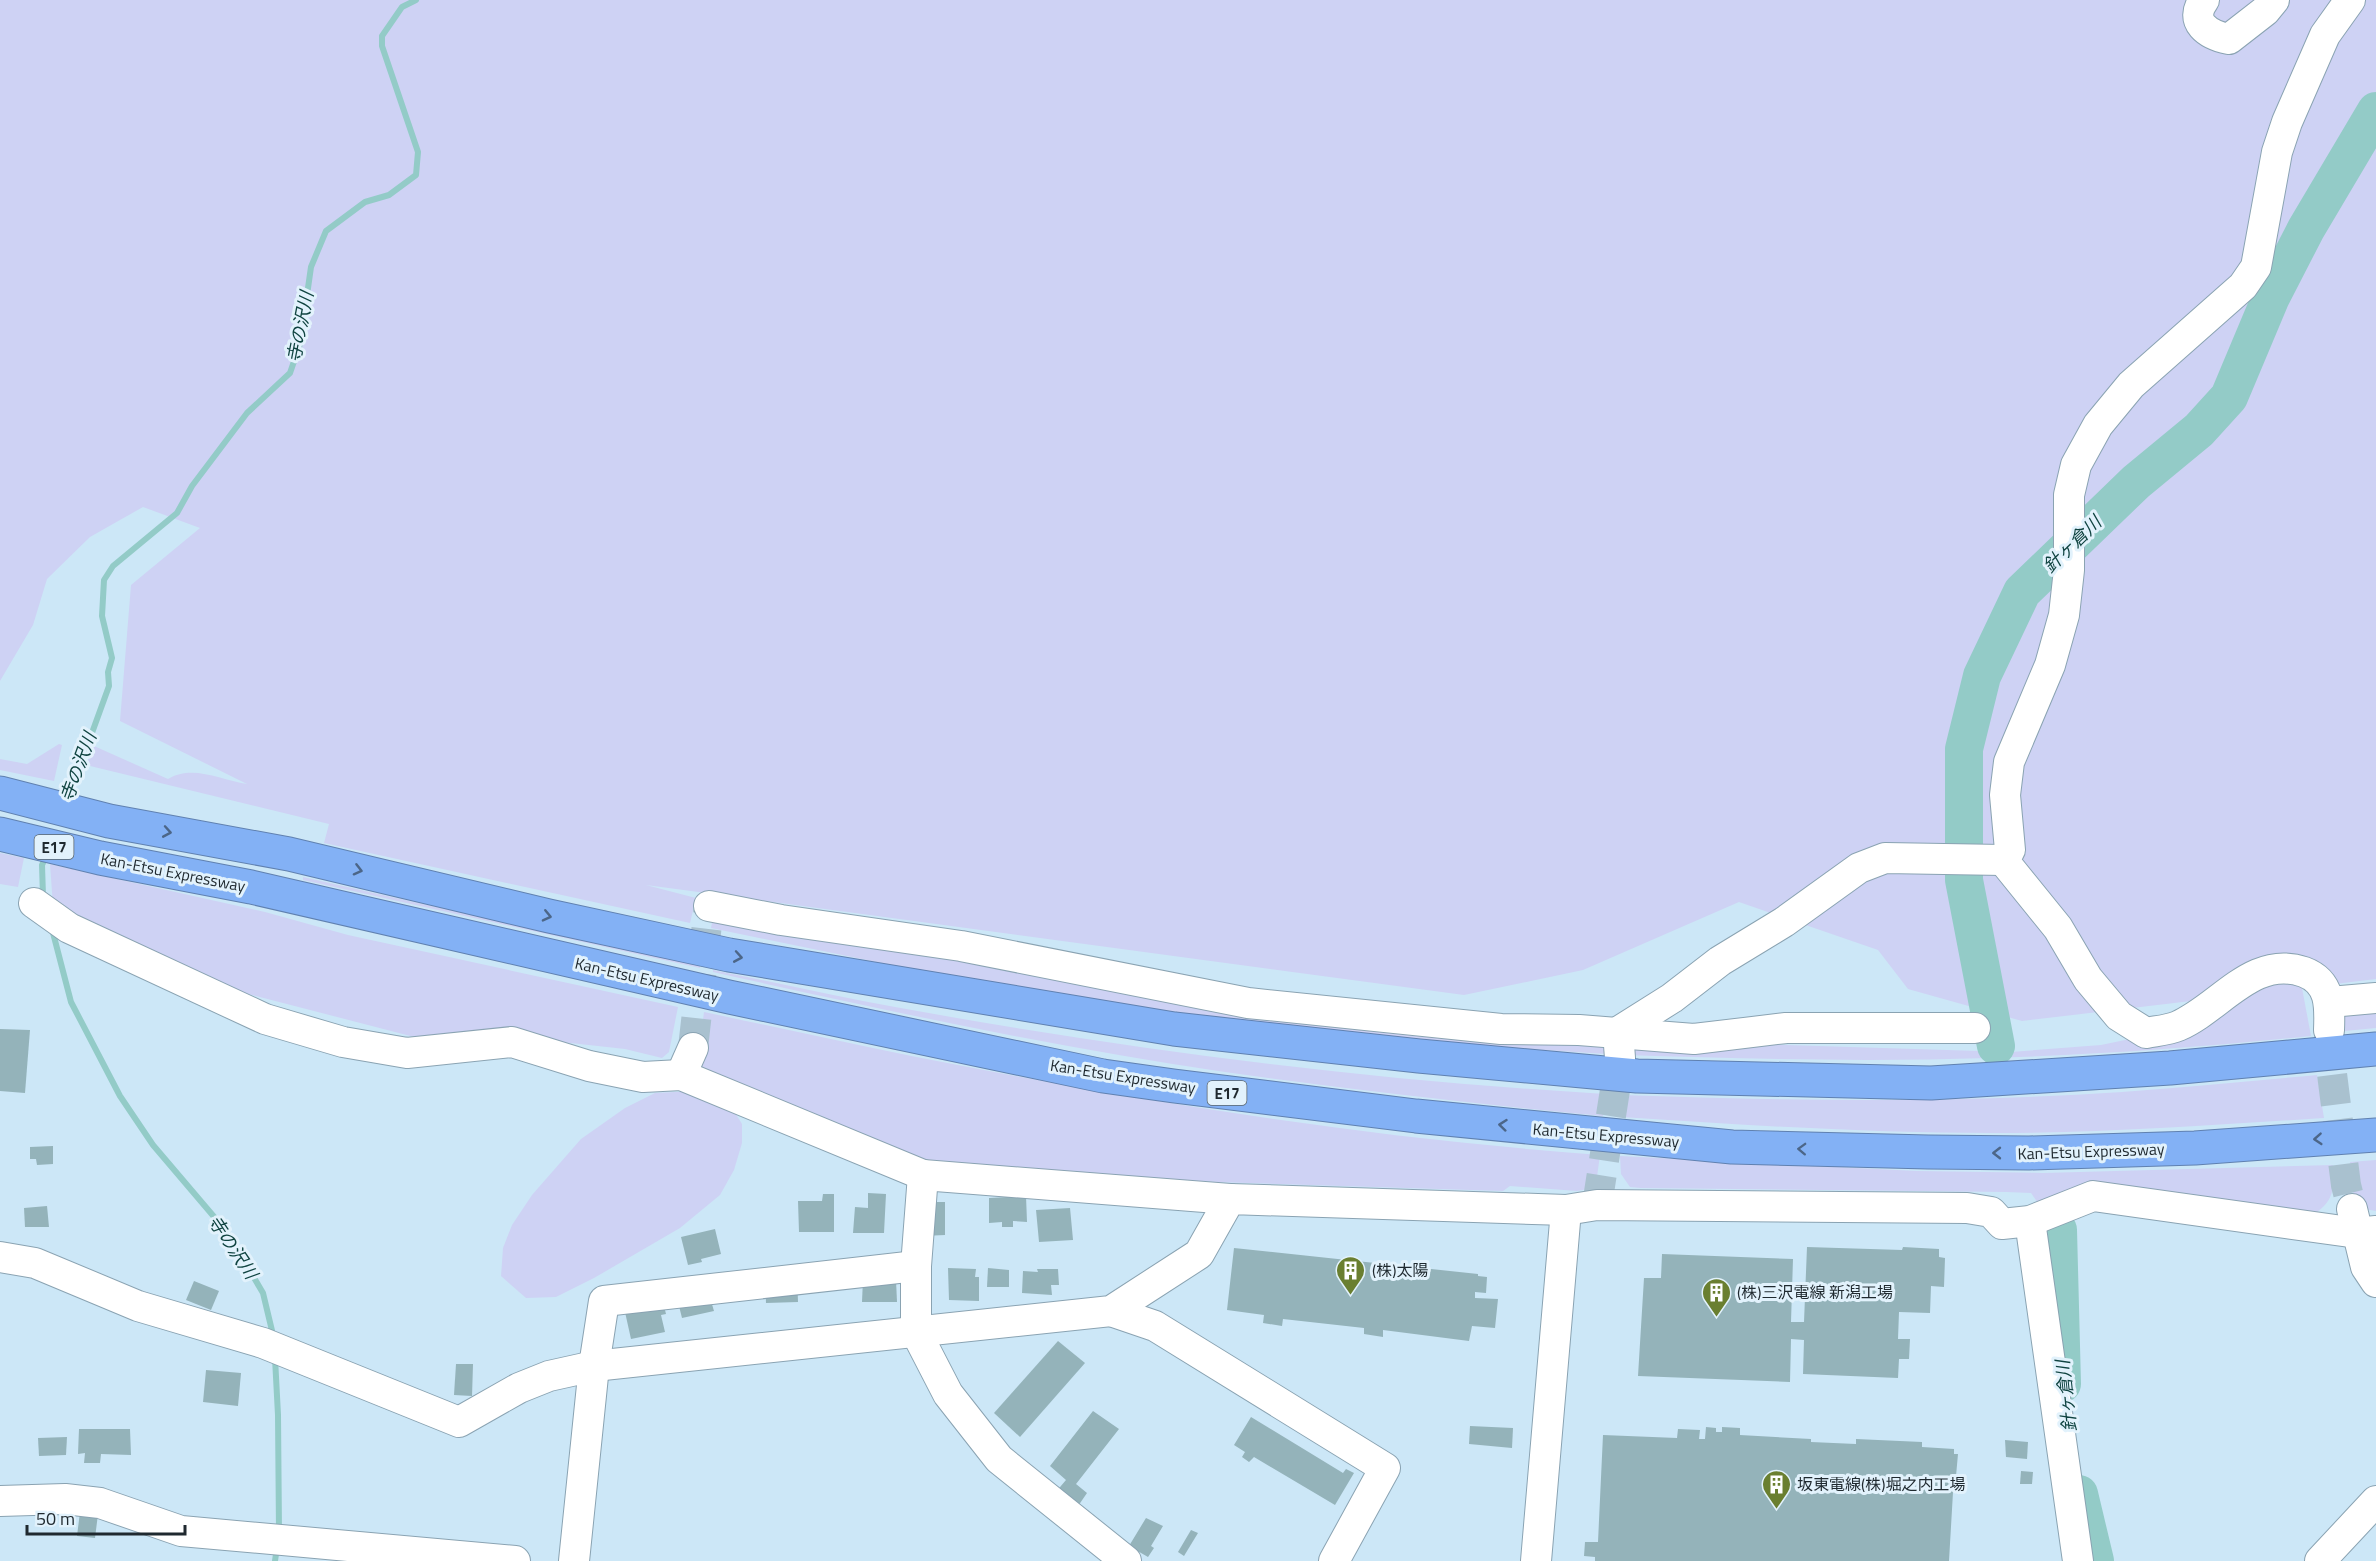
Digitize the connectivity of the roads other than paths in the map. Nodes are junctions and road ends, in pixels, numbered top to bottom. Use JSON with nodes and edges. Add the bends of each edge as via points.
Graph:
{"nodes":[{"id":1,"x":2204,"y":0,"type":"edge"},
{"id":2,"x":2274,"y":0,"type":"edge"},
{"id":3,"x":2350,"y":0,"type":"edge"},
{"id":4,"x":8,"y":795,"type":"edge"},
{"id":5,"x":4,"y":835,"type":"edge"},
{"id":6,"x":2004,"y":860,"type":"junction"},
{"id":7,"x":709,"y":906,"type":"dead end"},
{"id":8,"x":45,"y":911,"type":"dead end"},
{"id":9,"x":2376,"y":998,"type":"edge"},
{"id":10,"x":1975,"y":1028,"type":"dead end"},
{"id":11,"x":1619,"y":1045,"type":"junction"},
{"id":12,"x":693,"y":1048,"type":"tunnel mouth"},
{"id":13,"x":2376,"y":1049,"type":"edge"},
{"id":14,"x":681,"y":1075,"type":"junction"},
{"id":15,"x":2376,"y":1135,"type":"edge"},
{"id":16,"x":923,"y":1175,"type":"junction"},
{"id":17,"x":1230,"y":1199,"type":"junction"},
{"id":18,"x":1566,"y":1210,"type":"junction"},
{"id":19,"x":2030,"y":1221,"type":"junction"},
{"id":20,"x":2362,"y":1224,"type":"edge"},
{"id":21,"x":0,"y":1257,"type":"edge"},
{"id":22,"x":916,"y":1266,"type":"junction"},
{"id":23,"x":2376,"y":1282,"type":"edge"},
{"id":24,"x":1111,"y":1311,"type":"junction"},
{"id":25,"x":916,"y":1332,"type":"junction"},
{"id":26,"x":594,"y":1366,"type":"junction"},
{"id":27,"x":0,"y":1501,"type":"edge"},
{"id":28,"x":2376,"y":1501,"type":"edge"},
{"id":29,"x":515,"y":1561,"type":"edge"},
{"id":30,"x":574,"y":1561,"type":"edge"},
{"id":31,"x":1126,"y":1561,"type":"edge"},
{"id":32,"x":1334,"y":1561,"type":"edge"},
{"id":33,"x":1536,"y":1561,"type":"edge"},
{"id":34,"x":2078,"y":1561,"type":"edge"},
{"id":35,"x":2320,"y":1561,"type":"edge"}],
"edges":[{"from":1,"to":2,"type":"street","via":[[2199,22],[2207,33],[2229,39]]},
{"from":3,"to":6,"type":"street","via":[[2325,35],[2287,122],[2277,152],[2256,267],[2243,286],[2131,385],[2098,425],[2076,465],[2069,495],[2069,570],[2064,615],[2050,665],[2009,762],[2005,795],[2010,850]]},
{"from":4,"to":13,"type":"highway","number":"E17","one_way":true,"via":[[109,821],[289,854],[741,957],[1174,1029],[1419,1056],[1638,1076],[1931,1083],[2170,1068]]},
{"from":15,"to":5,"type":"highway","name":"Kan-Etsu Expressway","number":"E17","one_way":true,"via":[[2195,1148],[1928,1152],[1722,1146],[1404,1115],[1103,1076]]},
{"from":6,"to":9,"type":"street","via":[[2058,928],[2088,979],[2119,1016],[2146,1033],[2177,1027],[2256,974],[2289,967],[2312,975],[2322,984],[2330,1016]]},
{"from":6,"to":11,"type":"street","via":[[1885,858],[1859,868],[1720,962]]},
{"from":7,"to":11,"type":"street","via":[[961,946],[1248,1003]]},
{"from":8,"to":14,"type":"street","via":[[265,1019],[343,1042],[407,1053],[512,1042],[589,1066],[643,1077]]},
{"from":10,"to":11,"type":"street","via":[[1786,1028]]},
{"from":12,"to":14,"type":"street"},
{"from":14,"to":16,"type":"street"},
{"from":16,"to":17,"type":"street"},
{"from":16,"to":22,"type":"street"},
{"from":17,"to":18,"type":"street"},
{"from":17,"to":24,"type":"street","via":[[1199,1254]]},
{"from":18,"to":19,"type":"street","via":[[1597,1205],[1967,1208],[1991,1212],[2002,1224]]},
{"from":18,"to":33,"type":"street"},
{"from":19,"to":20,"type":"street","via":[[2093,1196]]},
{"from":19,"to":34,"type":"street"},
{"from":20,"to":23,"type":"street","via":[[2366,1267]]},
{"from":21,"to":26,"type":"street","via":[[35,1263],[138,1306],[273,1347],[459,1422],[519,1388],[549,1376]]},
{"from":22,"to":25,"type":"street"},
{"from":22,"to":26,"type":"street","via":[[604,1301]]},
{"from":24,"to":25,"type":"street"},
{"from":24,"to":32,"type":"street","via":[[1155,1326],[1384,1468]]},
{"from":25,"to":26,"type":"street"},
{"from":25,"to":31,"type":"street","via":[[948,1394],[999,1459]]},
{"from":26,"to":30,"type":"street"},
{"from":27,"to":29,"type":"street","via":[[100,1503],[181,1531]]},
{"from":28,"to":35,"type":"street"}]}
